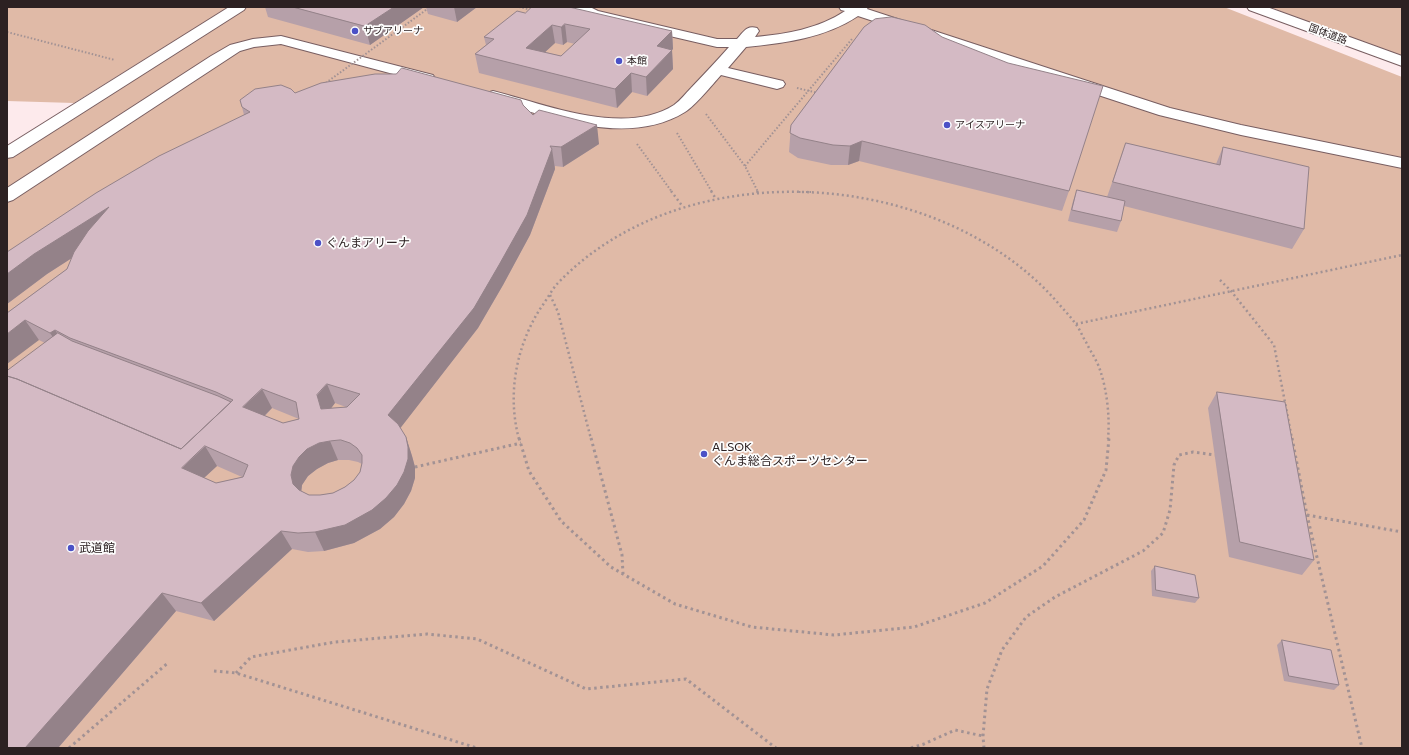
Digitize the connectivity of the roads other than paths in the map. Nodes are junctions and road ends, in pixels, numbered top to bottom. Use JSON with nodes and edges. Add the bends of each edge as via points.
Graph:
{"nodes":[{"id":1,"x":239,"y":7,"type":"edge"},
{"id":2,"x":579,"y":7,"type":"edge"},
{"id":3,"x":622,"y":7,"type":"edge"},
{"id":4,"x":838,"y":7,"type":"edge"},
{"id":5,"x":1254,"y":7,"type":"edge"},
{"id":6,"x":855,"y":8,"type":"edge"},
{"id":7,"x":644,"y":12,"type":"dead end"},
{"id":8,"x":723,"y":29,"type":"dead end"},
{"id":9,"x":747,"y":37,"type":"junction"},
{"id":10,"x":1402,"y":61,"type":"edge"},
{"id":11,"x":143,"y":67,"type":"junction"},
{"id":12,"x":718,"y":70,"type":"junction"},
{"id":13,"x":186,"y":79,"type":"junction"},
{"id":14,"x":443,"y":82,"type":"edge"},
{"id":15,"x":777,"y":84,"type":"road end"},
{"id":16,"x":481,"y":92,"type":"edge"},
{"id":17,"x":7,"y":153,"type":"edge"},
{"id":18,"x":1402,"y":163,"type":"edge"},
{"id":19,"x":7,"y":196,"type":"edge"}],
"edges":[{"from":1,"to":11,"type":"street"},
{"from":2,"to":9,"type":"street","via":[[593,14],[717,43]]},
{"from":3,"to":7,"type":"street"},
{"from":4,"to":9,"type":"street","via":[[817,18]]},
{"from":5,"to":10,"type":"street","name":"国体道路"},
{"from":6,"to":9,"type":"street","via":[[839,22],[816,31],[777,39]]},
{"from":6,"to":18,"type":"street","via":[[1165,112]]},
{"from":8,"to":9,"type":"street"},
{"from":9,"to":12,"type":"street"},
{"from":11,"to":13,"type":"street"},
{"from":11,"to":17,"type":"street"},
{"from":12,"to":15,"type":"street"},
{"from":12,"to":16,"type":"street","via":[[680,108],[661,119],[646,122],[596,123]]},
{"from":13,"to":14,"type":"street","via":[[235,48],[281,40]]},
{"from":13,"to":19,"type":"street"}]}
